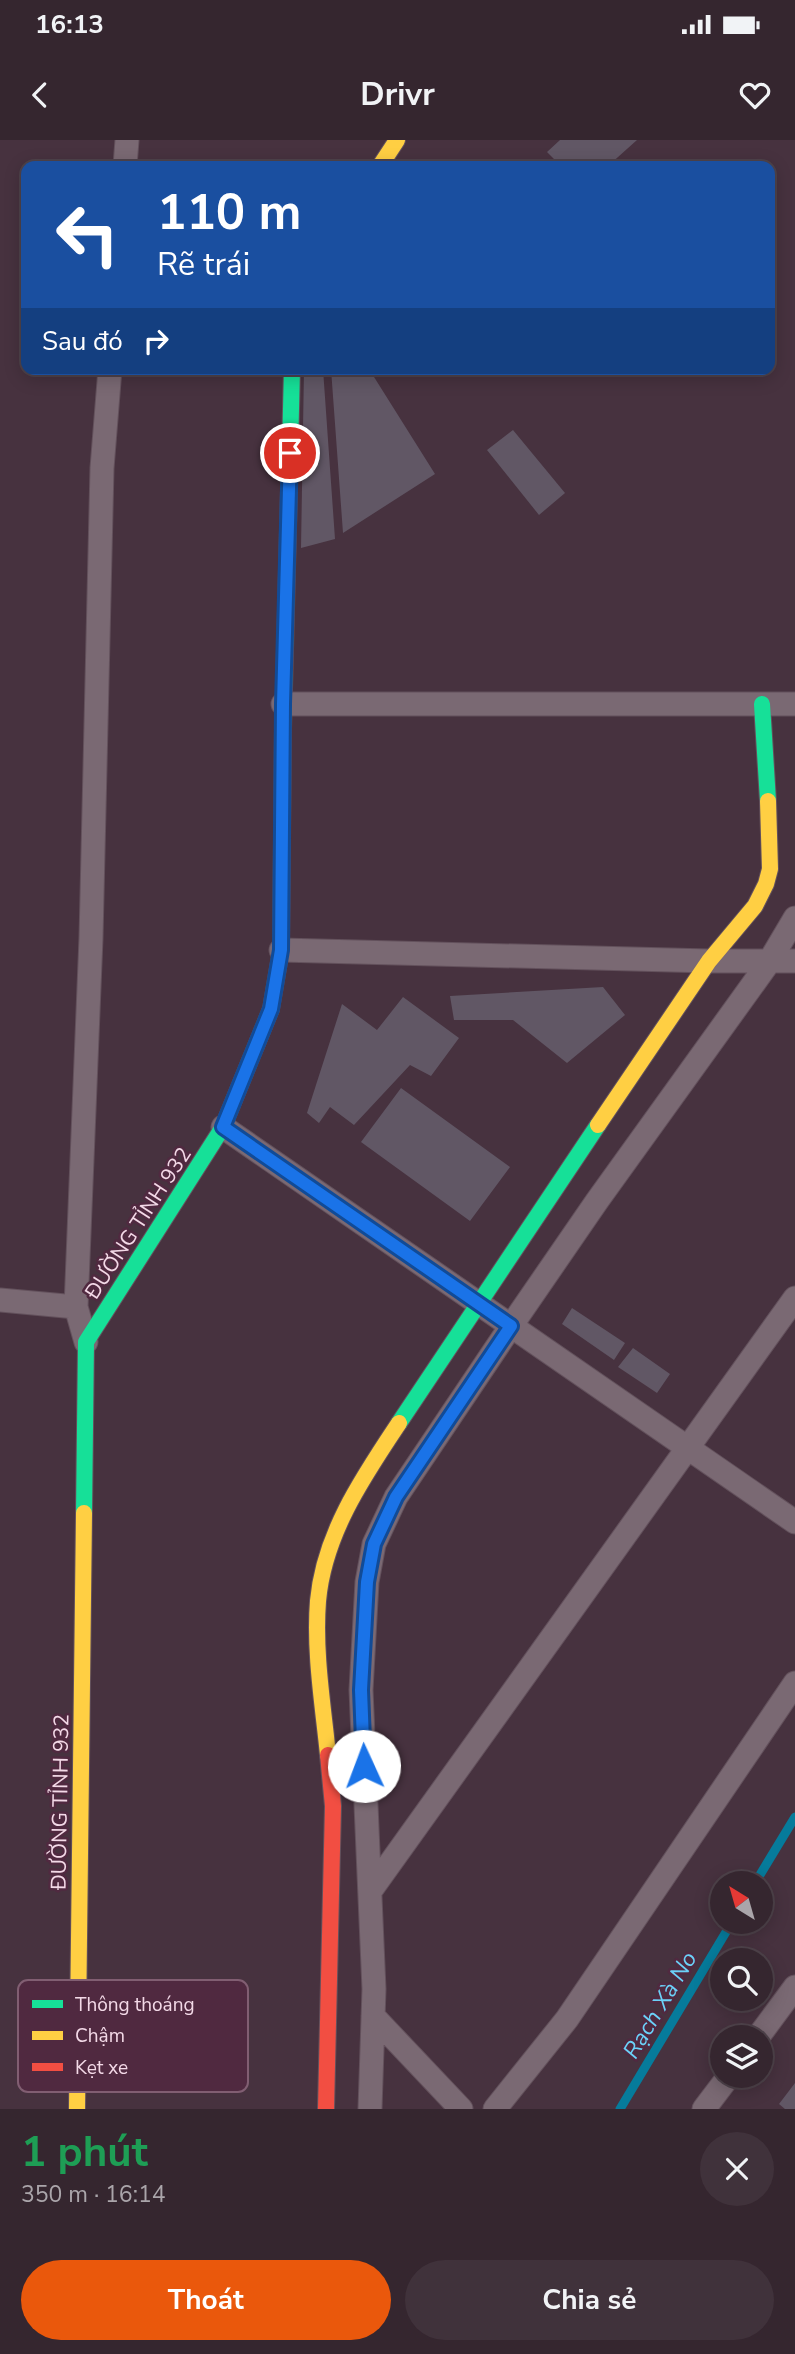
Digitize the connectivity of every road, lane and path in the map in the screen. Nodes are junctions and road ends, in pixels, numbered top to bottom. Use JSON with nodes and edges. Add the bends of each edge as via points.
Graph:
{"nodes":[{"id":1,"x":127,"y":140,"type":"edge"},
{"id":2,"x":397,"y":140,"type":"edge"},
{"id":3,"x":125,"y":161,"type":"edge"},
{"id":4,"x":383,"y":161,"type":"edge"},
{"id":5,"x":110,"y":375,"type":"edge"},
{"id":6,"x":292,"y":375,"type":"edge"},
{"id":7,"x":283,"y":704,"type":"junction"},
{"id":8,"x":762,"y":704,"type":"junction"},
{"id":9,"x":795,"y":704,"type":"edge"},
{"id":10,"x":795,"y":918,"type":"edge"},
{"id":11,"x":281,"y":950,"type":"junction"},
{"id":12,"x":709,"y":961,"type":"junction"},
{"id":13,"x":795,"y":961,"type":"edge"},
{"id":14,"x":769,"y":962,"type":"junction"},
{"id":15,"x":223,"y":1127,"type":"junction"},
{"id":16,"x":795,"y":1298,"type":"edge"},
{"id":17,"x":0,"y":1300,"type":"edge"},
{"id":18,"x":478,"y":1303,"type":"junction"},
{"id":19,"x":76,"y":1307,"type":"junction"},
{"id":20,"x":511,"y":1326,"type":"junction"},
{"id":21,"x":86,"y":1342,"type":"junction"},
{"id":22,"x":689,"y":1448,"type":"junction"},
{"id":23,"x":795,"y":1522,"type":"edge"},
{"id":24,"x":795,"y":1683,"type":"edge"},
{"id":25,"x":371,"y":1890,"type":"junction"},
{"id":26,"x":79,"y":1980,"type":"edge"},
{"id":27,"x":795,"y":1987,"type":"edge"},
{"id":28,"x":373,"y":2016,"type":"junction"},
{"id":29,"x":767,"y":2025,"type":"edge"},
{"id":30,"x":720,"y":2088,"type":"edge"},
{"id":31,"x":326,"y":2109,"type":"edge"},
{"id":32,"x":370,"y":2109,"type":"edge"},
{"id":33,"x":461,"y":2109,"type":"edge"},
{"id":34,"x":495,"y":2109,"type":"edge"},
{"id":35,"x":704,"y":2109,"type":"edge"}],
"edges":[{"from":1,"to":3,"type":"street"},
{"from":2,"to":4,"type":"main road"},
{"from":5,"to":19,"type":"street","via":[[102,468],[91,938]]},
{"from":6,"to":7,"type":"main road","name":"ĐƯỜNG TỈNH 932"},
{"from":7,"to":8,"type":"street"},
{"from":7,"to":11,"type":"main road","name":"ĐƯỜNG TỈNH 932"},
{"from":8,"to":9,"type":"street"},
{"from":8,"to":12,"type":"main road","via":[[770,869],[755,906]]},
{"from":10,"to":14,"type":"street"},
{"from":11,"to":12,"type":"street"},
{"from":11,"to":15,"type":"main road","name":"ĐƯỜNG TỈNH 932","via":[[271,1009]]},
{"from":12,"to":14,"type":"street"},
{"from":12,"to":18,"type":"main road"},
{"from":13,"to":14,"type":"street"},
{"from":14,"to":20,"type":"street"},
{"from":15,"to":18,"type":"street"},
{"from":15,"to":21,"type":"main road","name":"ĐƯỜNG TỈNH 932"},
{"from":16,"to":22,"type":"street"},
{"from":17,"to":19,"type":"street"},
{"from":18,"to":20,"type":"street"},
{"from":18,"to":31,"type":"main road","via":[[360,1482],[339,1524],[318,1601],[332,1806]]},
{"from":19,"to":21,"type":"street"},
{"from":20,"to":22,"type":"street"},
{"from":20,"to":25,"type":"street","via":[[396,1497],[374,1544],[367,1582],[361,1690]]},
{"from":21,"to":26,"type":"main road","name":"ĐƯỜNG TỈNH 932"},
{"from":22,"to":23,"type":"street"},
{"from":22,"to":25,"type":"street"},
{"from":24,"to":34,"type":"street","via":[[567,2019]]},
{"from":25,"to":28,"type":"street"},
{"from":27,"to":29,"type":"street"},
{"from":28,"to":32,"type":"street"},
{"from":28,"to":33,"type":"street"},
{"from":30,"to":35,"type":"street"}]}
